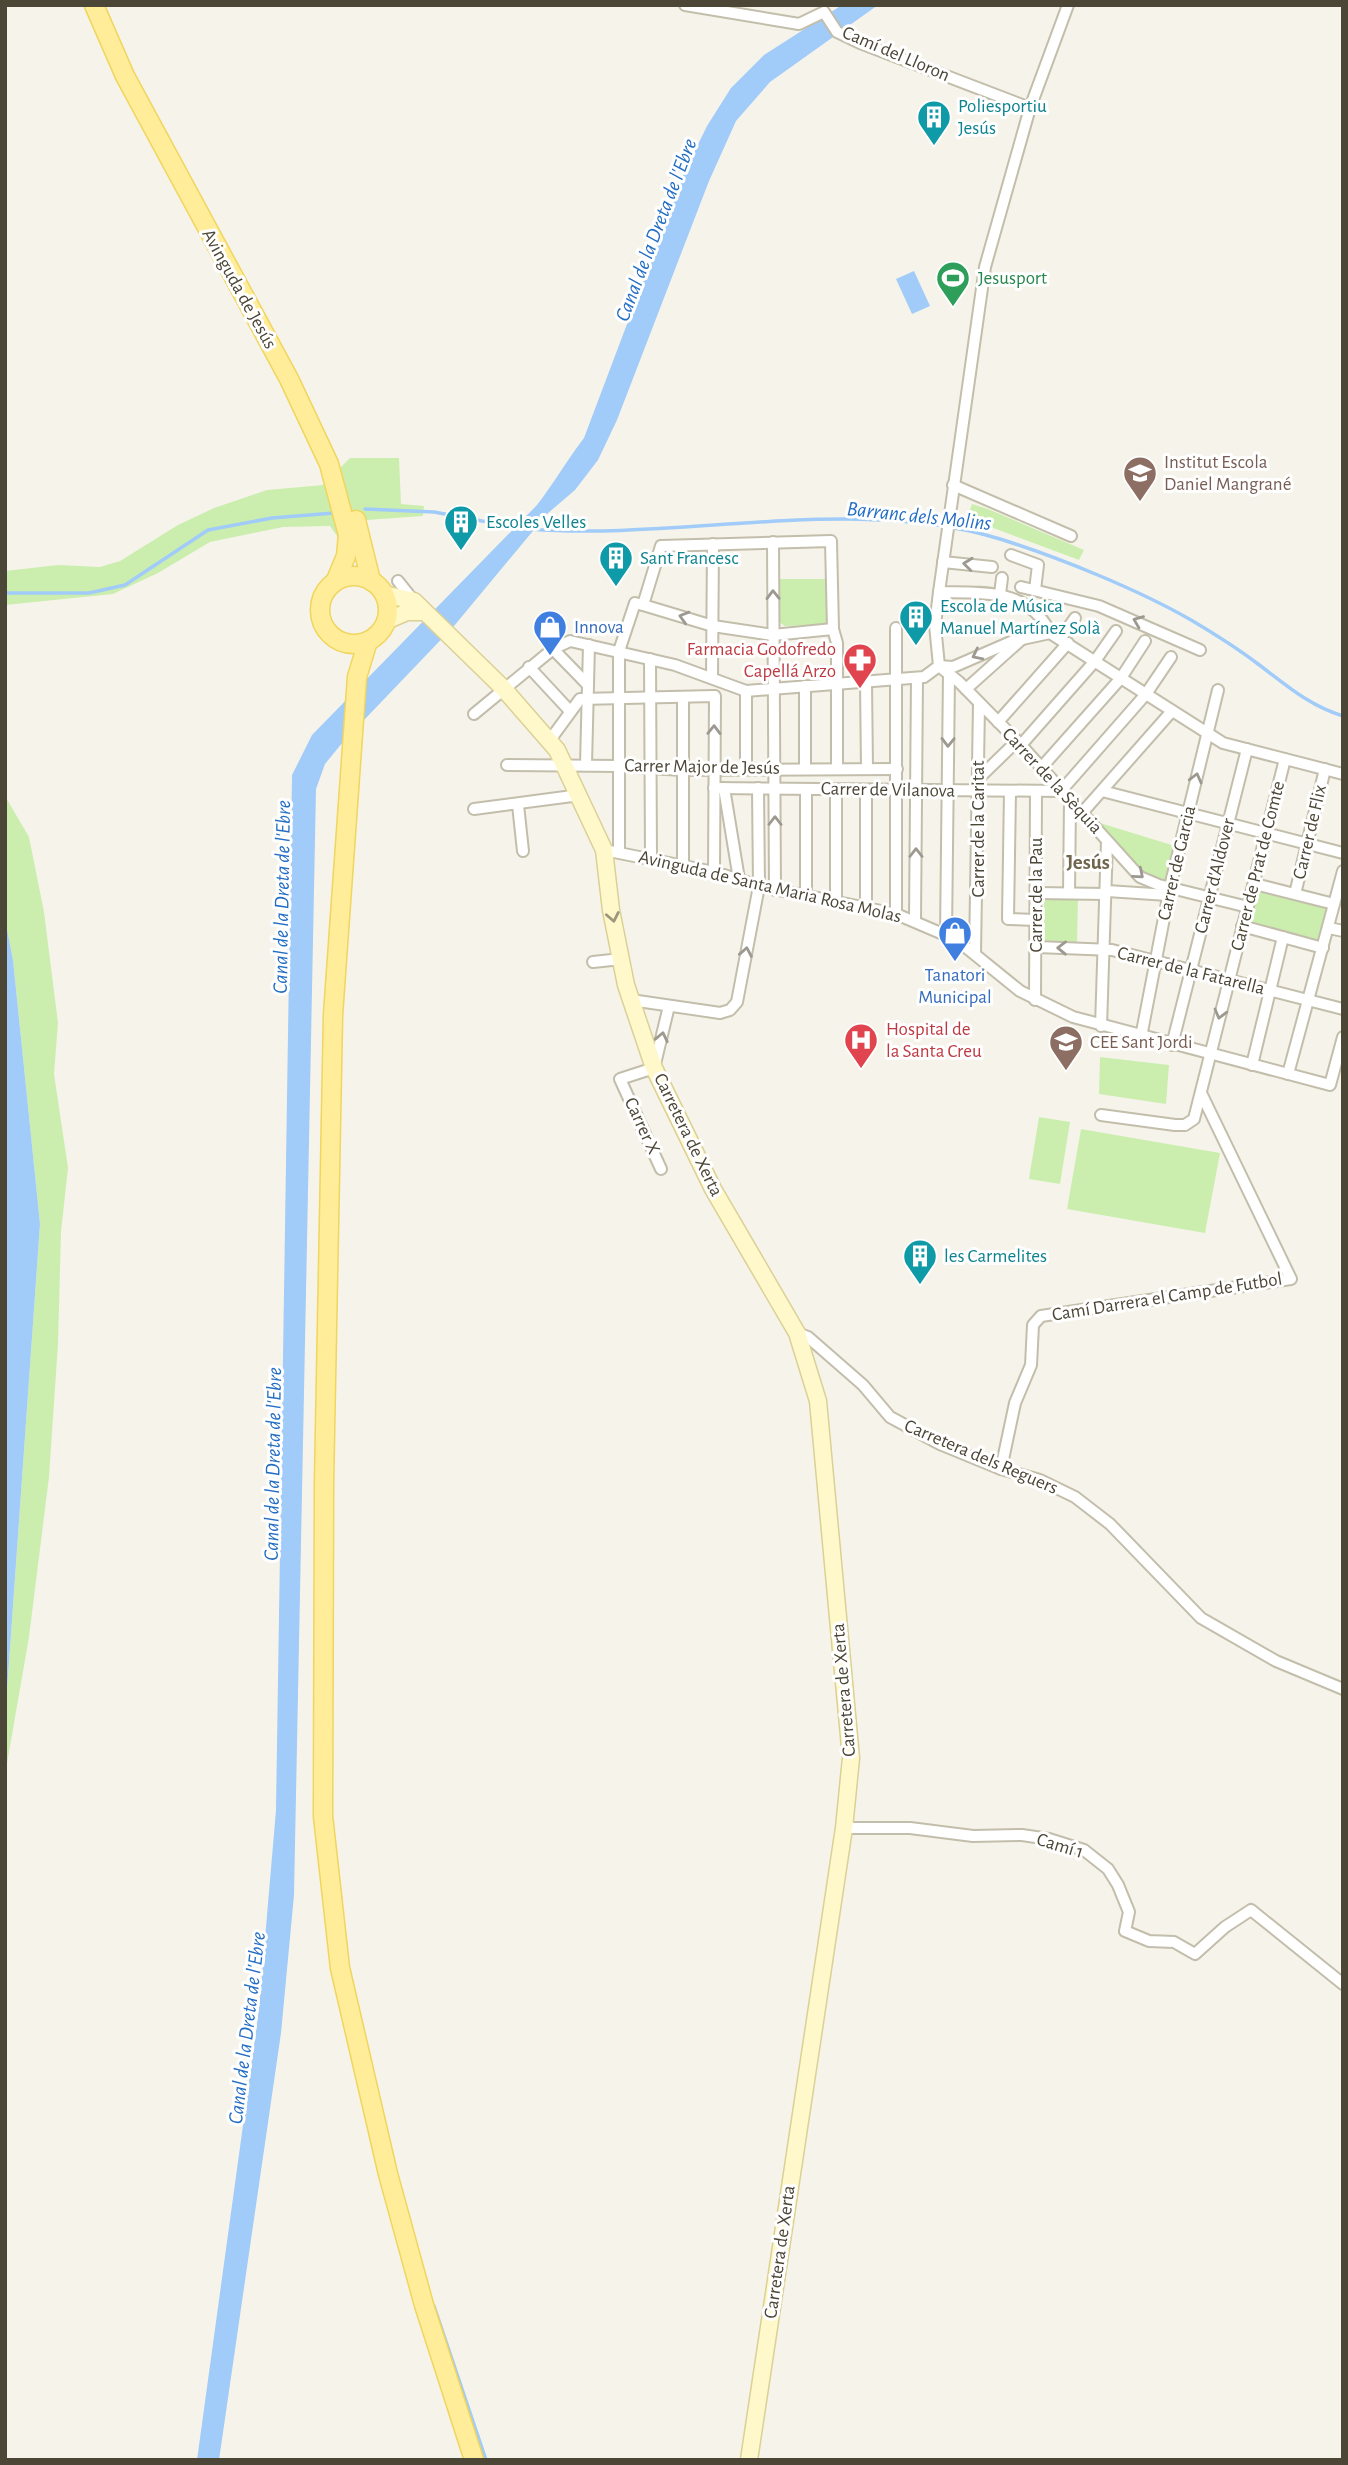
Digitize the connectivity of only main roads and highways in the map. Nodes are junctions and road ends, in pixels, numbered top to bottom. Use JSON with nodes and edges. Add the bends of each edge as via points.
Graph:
{"nodes":[{"id":1,"x":94,"y":5,"type":"edge"},
{"id":2,"x":106,"y":5,"type":"edge"},
{"id":3,"x":337,"y":580,"type":"junction"},
{"id":4,"x":371,"y":581,"type":"junction"},
{"id":5,"x":391,"y":590,"type":"junction"},
{"id":6,"x":419,"y":610,"type":"junction"},
{"id":7,"x":386,"y":621,"type":"junction"},
{"id":8,"x":338,"y":641,"type":"junction"},
{"id":9,"x":368,"y":641,"type":"junction"},
{"id":10,"x":357,"y":678,"type":"junction"},
{"id":11,"x":474,"y":2460,"type":"edge"},
{"id":12,"x":749,"y":2460,"type":"edge"}],
"edges":[{"from":1,"to":3,"type":"main road","name":"Avinguda de Jesús","via":[[125,76],[289,379],[329,464],[348,535]]},
{"from":2,"to":4,"type":"main road","name":"Avinguda de Jesús","via":[[163,126],[319,414],[346,480]]},
{"from":3,"to":4,"type":"main road","via":[[354,576]]},
{"from":3,"to":8,"type":"main road","via":[[323,594],[320,612],[329,634]]},
{"from":4,"to":5,"type":"main road"},
{"from":5,"to":6,"type":"main road"},
{"from":5,"to":7,"type":"main road"},
{"from":6,"to":7,"type":"main road"},
{"from":6,"to":12,"type":"main road","name":"Carretera de Xerta","one_way":true,"via":[[503,688],[550,740],[612,851],[621,959],[654,1068],[713,1189],[797,1333],[818,1401],[851,1758]]},
{"from":7,"to":9,"type":"main road"},
{"from":8,"to":9,"type":"main road"},
{"from":8,"to":10,"type":"main road"},
{"from":9,"to":10,"type":"main road"},
{"from":10,"to":11,"type":"main road","via":[[333,1016],[321,1790],[340,1968],[388,2174]]}]}
